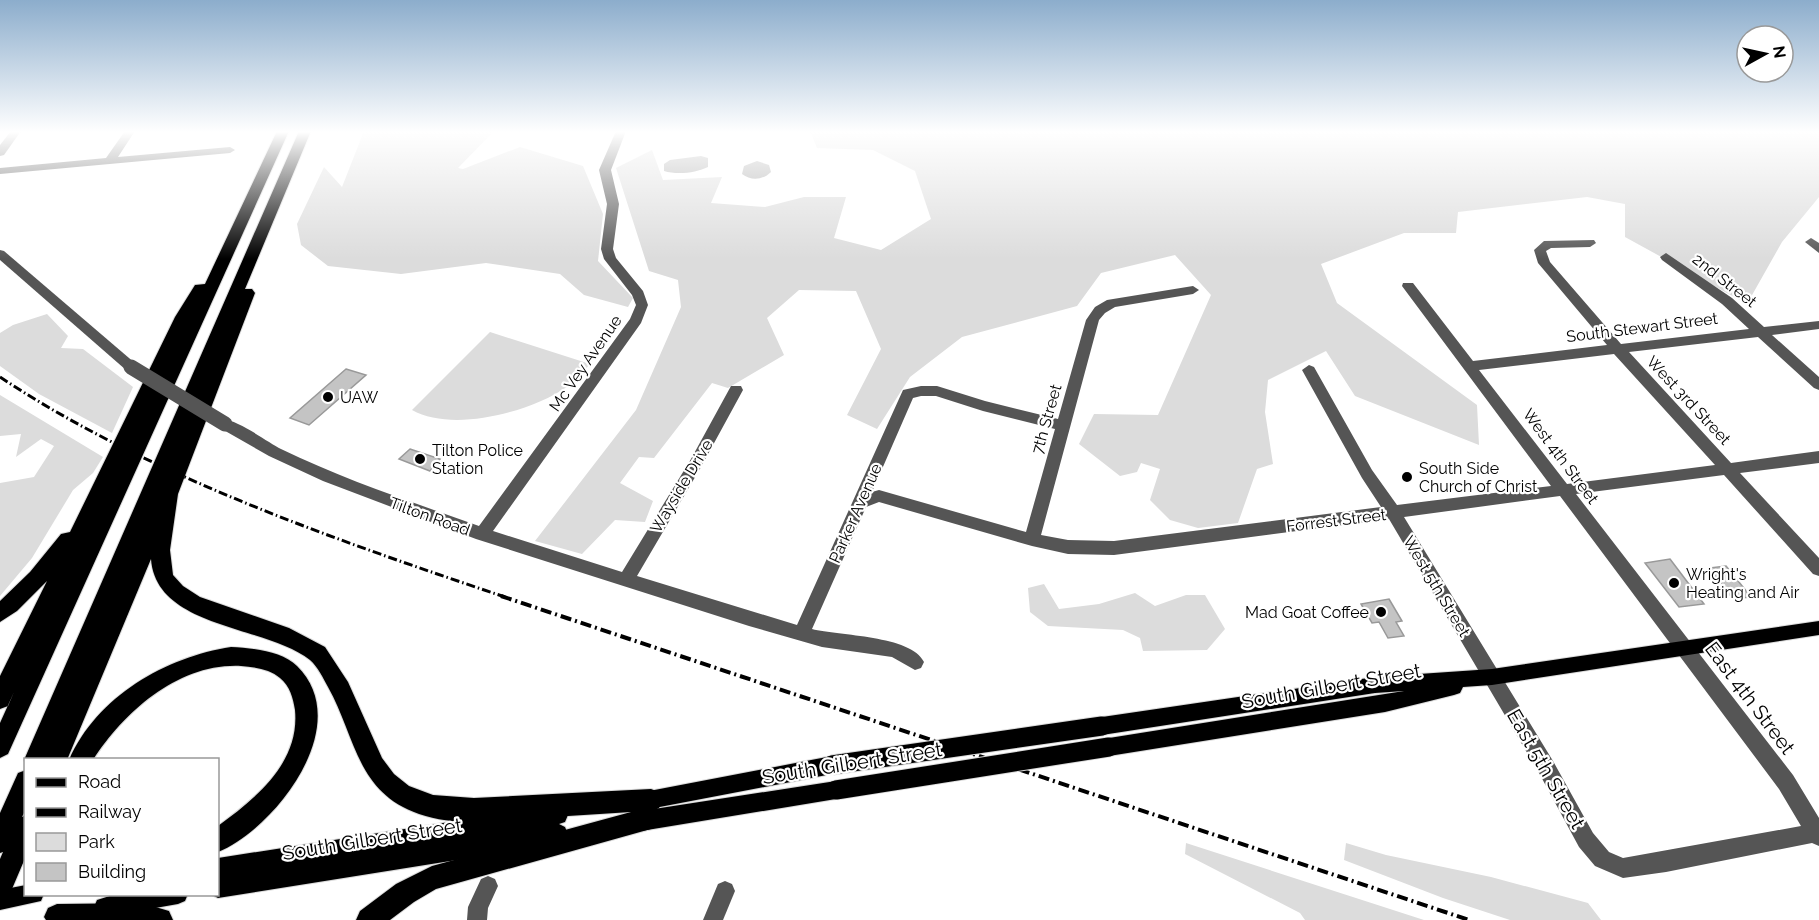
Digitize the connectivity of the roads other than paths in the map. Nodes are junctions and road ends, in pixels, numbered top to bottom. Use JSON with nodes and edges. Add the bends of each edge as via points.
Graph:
{"nodes":[{"id":1,"x":263,"y":174,"type":"edge"},
{"id":2,"x":287,"y":174,"type":"edge"},
{"id":3,"x":290,"y":174,"type":"edge"},
{"id":4,"x":606,"y":174,"type":"edge"},
{"id":5,"x":248,"y":208,"type":"junction"},
{"id":6,"x":1590,"y":243,"type":"dead end"},
{"id":7,"x":0,"y":254,"type":"edge"},
{"id":8,"x":1666,"y":256,"type":"dead end"},
{"id":9,"x":1408,"y":286,"type":"dead end"},
{"id":10,"x":1193,"y":290,"type":"dead end"},
{"id":11,"x":1819,"y":326,"type":"edge"},
{"id":12,"x":1762,"y":332,"type":"junction"},
{"id":13,"x":1617,"y":348,"type":"junction"},
{"id":14,"x":1470,"y":366,"type":"junction"},
{"id":15,"x":1309,"y":370,"type":"dead end"},
{"id":16,"x":1819,"y":385,"type":"edge"},
{"id":17,"x":736,"y":390,"type":"dead end"},
{"id":18,"x":1063,"y":426,"type":"junction"},
{"id":19,"x":1819,"y":457,"type":"edge"},
{"id":20,"x":1728,"y":469,"type":"junction"},
{"id":21,"x":103,"y":487,"type":"junction"},
{"id":22,"x":1564,"y":489,"type":"junction"},
{"id":23,"x":168,"y":494,"type":"junction"},
{"id":24,"x":859,"y":503,"type":"junction"},
{"id":25,"x":1393,"y":512,"type":"junction"},
{"id":26,"x":482,"y":534,"type":"junction"},
{"id":27,"x":1032,"y":540,"type":"junction"},
{"id":28,"x":1819,"y":569,"type":"edge"},
{"id":29,"x":625,"y":581,"type":"junction"},
{"id":30,"x":0,"y":613,"type":"edge"},
{"id":31,"x":1819,"y":628,"type":"edge"},
{"id":32,"x":802,"y":633,"type":"junction"},
{"id":33,"x":1684,"y":648,"type":"junction"},
{"id":34,"x":915,"y":662,"type":"dead end"},
{"id":35,"x":1492,"y":677,"type":"junction"},
{"id":36,"x":0,"y":699,"type":"edge"},
{"id":37,"x":0,"y":747,"type":"edge"},
{"id":38,"x":35,"y":758,"type":"edge"},
{"id":39,"x":55,"y":758,"type":"edge"},
{"id":40,"x":81,"y":758,"type":"edge"},
{"id":41,"x":24,"y":786,"type":"edge"},
{"id":42,"x":651,"y":810,"type":"junction"},
{"id":43,"x":24,"y":832,"type":"edge"},
{"id":44,"x":1818,"y":833,"type":"edge"},
{"id":45,"x":219,"y":839,"type":"edge"},
{"id":46,"x":0,"y":841,"type":"edge"},
{"id":47,"x":24,"y":848,"type":"edge"},
{"id":48,"x":219,"y":868,"type":"edge"},
{"id":49,"x":488,"y":886,"type":"dead end"},
{"id":50,"x":219,"y":888,"type":"edge"},
{"id":51,"x":0,"y":890,"type":"edge"},
{"id":52,"x":725,"y":891,"type":"dead end"},
{"id":53,"x":24,"y":893,"type":"edge"},
{"id":54,"x":168,"y":896,"type":"edge"},
{"id":55,"x":48,"y":919,"type":"edge"},
{"id":56,"x":160,"y":920,"type":"edge"},
{"id":57,"x":369,"y":920,"type":"edge"},
{"id":58,"x":477,"y":920,"type":"edge"},
{"id":59,"x":714,"y":920,"type":"edge"}],
"edges":[{"from":1,"to":5,"type":"highway"},
{"from":2,"to":38,"type":"highway"},
{"from":3,"to":23,"type":"highway","via":[[234,330]]},
{"from":4,"to":26,"type":"street","name":"Mc Vey Avenue","via":[[613,204],[607,249],[642,305],[636,320]]},
{"from":5,"to":21,"type":"highway","via":[[183,317]]},
{"from":5,"to":37,"type":"highway"},
{"from":6,"to":13,"type":"street","name":"West 3rd Street","via":[[1548,244],[1540,250],[1544,263]]},
{"from":7,"to":26,"type":"street","name":"Tilton Road","bridge":true,"via":[[130,367],[225,424],[328,477]]},
{"from":8,"to":12,"type":"street","name":"2nd Street"},
{"from":9,"to":14,"type":"street","name":"West 4th Street"},
{"from":10,"to":18,"type":"street","name":"7th Street","via":[[1112,303],[1100,310]]},
{"from":11,"to":12,"type":"street","name":"South Stewart Street"},
{"from":12,"to":13,"type":"street","name":"South Stewart Street"},
{"from":12,"to":16,"type":"street","name":"2nd Street"},
{"from":13,"to":14,"type":"street","name":"South Stewart Street"},
{"from":13,"to":20,"type":"street","name":"West 3rd Street"},
{"from":14,"to":22,"type":"street","name":"West 4th Street"},
{"from":15,"to":25,"type":"street","name":"West 5th Street","via":[[1367,474]]},
{"from":17,"to":29,"type":"street","name":"Wayside Drive"},
{"from":18,"to":24,"type":"street","name":"Parker Avenue","via":[[936,391],[908,394]]},
{"from":18,"to":27,"type":"street","name":"7th Street"},
{"from":19,"to":20,"type":"street","name":"Forrest Street"},
{"from":20,"to":22,"type":"street","name":"Forrest Street"},
{"from":20,"to":28,"type":"street","name":"West 3rd Street"},
{"from":21,"to":30,"type":"highway","via":[[49,565]]},
{"from":21,"to":36,"type":"highway"},
{"from":22,"to":25,"type":"street","name":"Forrest Street"},
{"from":22,"to":33,"type":"street","name":"West 4th Street"},
{"from":23,"to":39,"type":"highway"},
{"from":23,"to":42,"type":"highway","via":[[160,560],[165,579],[181,596],[207,609],[300,642],[320,655],[337,681],[380,776],[397,791],[418,803],[455,810]]},
{"from":24,"to":27,"type":"street","name":"Forrest Street","via":[[879,496]]},
{"from":24,"to":32,"type":"street","name":"Parker Avenue"},
{"from":25,"to":27,"type":"street","name":"Forrest Street","via":[[1114,548],[1068,547]]},
{"from":25,"to":35,"type":"street","name":"West 5th Street"},
{"from":26,"to":29,"type":"street","name":"Tilton Road"},
{"from":29,"to":32,"type":"street","name":"Tilton Road"},
{"from":31,"to":33,"type":"main road","name":"South Gilbert Street"},
{"from":32,"to":34,"type":"street","name":"Tilton Road","via":[[895,650]]},
{"from":33,"to":35,"type":"main road","name":"South Gilbert Street"},
{"from":33,"to":44,"type":"street","name":"East 4th Street","via":[[1786,782]]},
{"from":35,"to":42,"type":"main road","name":"South Gilbert Street","bridge":true,"via":[[1385,704],[836,790]]},
{"from":35,"to":42,"type":"main road","name":"South Gilbert Street","bridge":true,"via":[[1375,685],[832,765]]},
{"from":35,"to":44,"type":"street","name":"East 5th Street","via":[[1586,840],[1602,859],[1623,868]]},
{"from":40,"to":45,"type":"highway","via":[[110,718],[169,674],[200,662],[234,656],[264,659],[289,671],[303,694],[306,722],[300,750],[282,784]]},
{"from":41,"to":46,"type":"highway"},
{"from":42,"to":48,"type":"main road","name":"South Gilbert Street"},
{"from":42,"to":50,"type":"main road","name":"South Gilbert Street"},
{"from":42,"to":57,"type":"highway","via":[[432,878]]},
{"from":43,"to":51,"type":"highway"},
{"from":47,"to":51,"type":"highway"},
{"from":49,"to":58,"type":"street","via":[[478,907]]},
{"from":51,"to":53,"type":"main road"},
{"from":52,"to":59,"type":"street"},
{"from":54,"to":55,"type":"main road"},
{"from":55,"to":56,"type":"highway","via":[[142,916]]}]}
